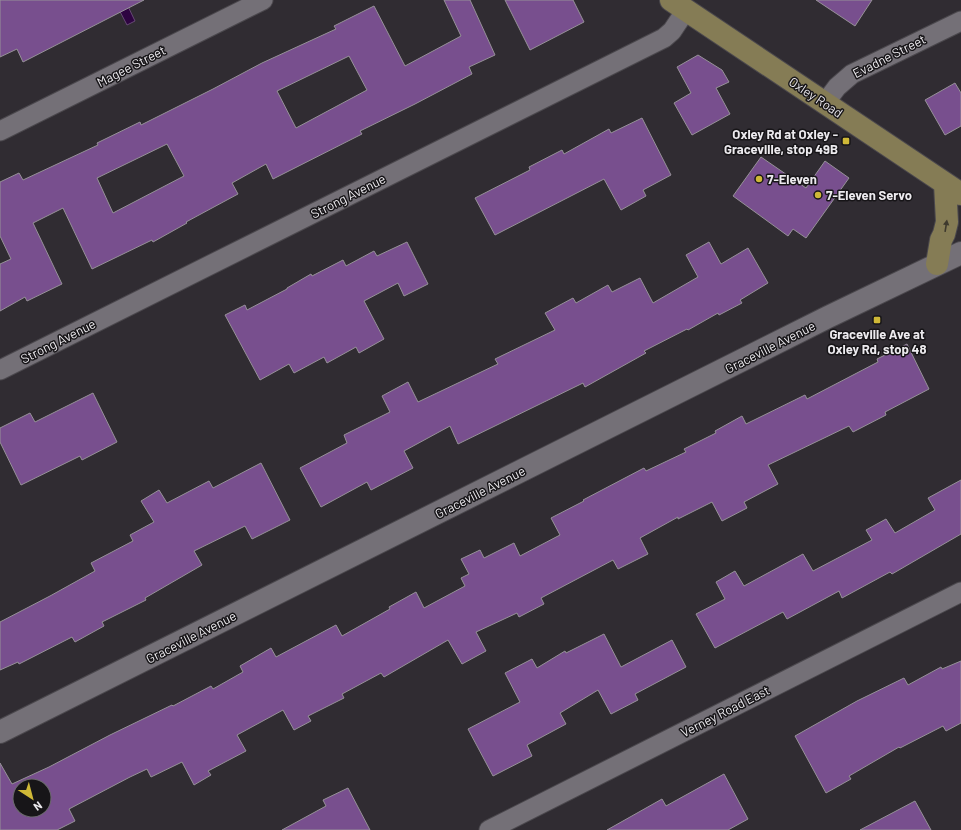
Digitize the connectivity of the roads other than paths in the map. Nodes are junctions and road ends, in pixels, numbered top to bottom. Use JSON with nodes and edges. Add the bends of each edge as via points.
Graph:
{"nodes":[{"id":1,"x":263,"y":0,"type":"edge"},
{"id":2,"x":679,"y":5,"type":"edge"},
{"id":3,"x":961,"y":20,"type":"edge"},
{"id":4,"x":825,"y":103,"type":"junction"},
{"id":5,"x":0,"y":131,"type":"edge"},
{"id":6,"x":953,"y":189,"type":"edge"},
{"id":7,"x":961,"y":252,"type":"edge"},
{"id":8,"x":937,"y":264,"type":"junction"},
{"id":9,"x":0,"y":370,"type":"edge"},
{"id":10,"x":959,"y":596,"type":"edge"},
{"id":11,"x":0,"y":732,"type":"edge"},
{"id":12,"x":488,"y":830,"type":"edge"}],
"edges":[{"from":1,"to":5,"type":"street","name":"Magee Street"},
{"from":2,"to":4,"type":"main road","name":"Oxley Road"},
{"from":2,"to":9,"type":"street","name":"Strong Avenue","via":[[672,31],[664,38]]},
{"from":3,"to":4,"type":"street","name":"Evadne Street","via":[[852,74],[837,87]]},
{"from":4,"to":6,"type":"main road","name":"Oxley Road"},
{"from":8,"to":6,"type":"main road","one_way":true},
{"from":7,"to":8,"type":"main road","name":"Graceville Avenue"},
{"from":8,"to":11,"type":"main road","name":"Graceville Avenue"},
{"from":10,"to":12,"type":"street","name":"Verney Road East"}]}
